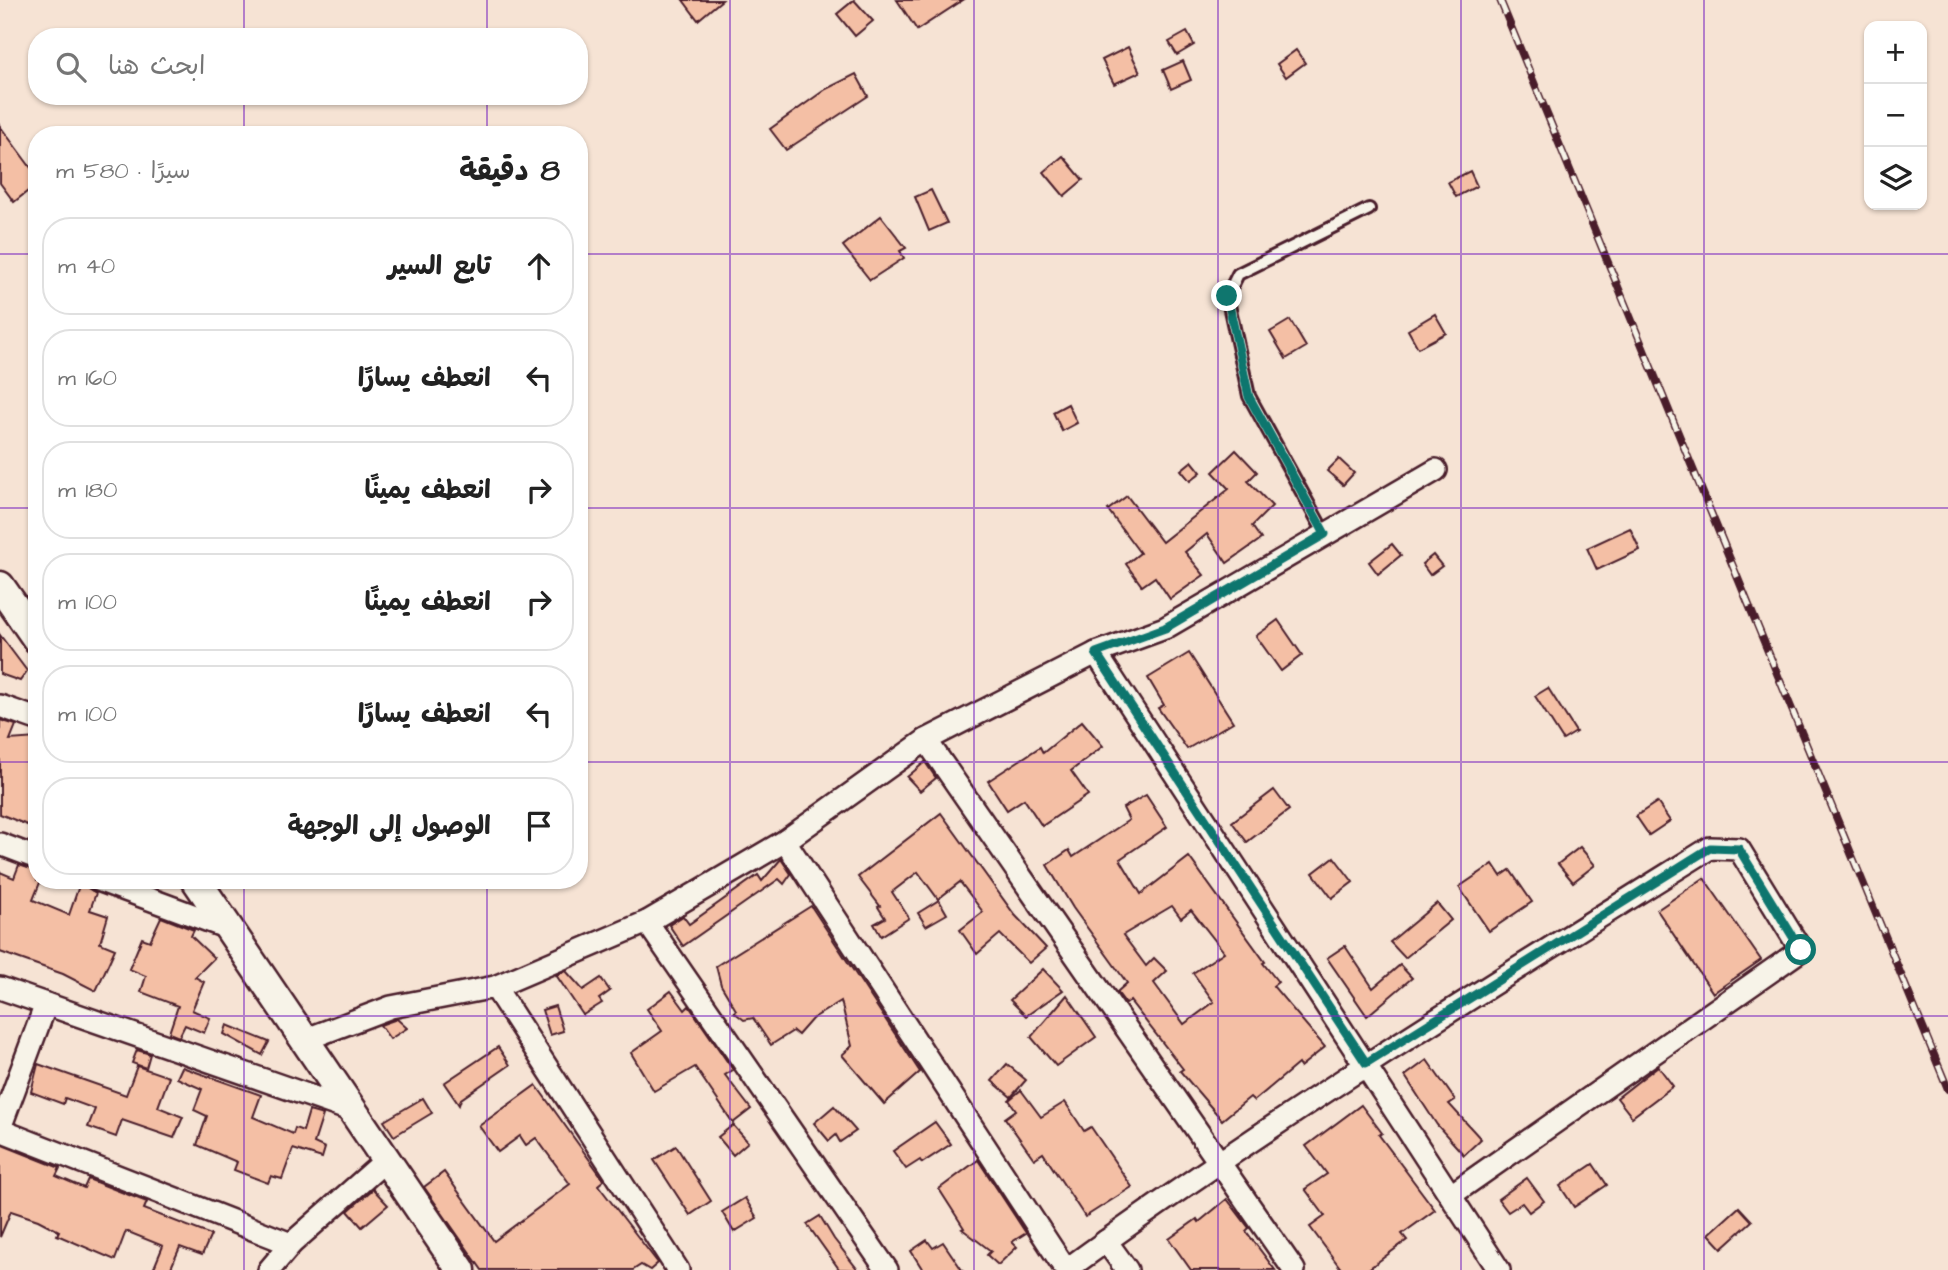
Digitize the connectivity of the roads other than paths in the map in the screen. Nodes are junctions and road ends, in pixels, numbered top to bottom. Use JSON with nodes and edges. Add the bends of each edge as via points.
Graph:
{"nodes":[{"id":1,"x":1368,"y":209,"type":"dead end"},
{"id":2,"x":1436,"y":470,"type":"dead end"},
{"id":3,"x":1325,"y":534,"type":"junction"},
{"id":4,"x":0,"y":586,"type":"edge"},
{"id":5,"x":28,"y":626,"type":"edge"},
{"id":6,"x":1096,"y":653,"type":"junction"},
{"id":7,"x":0,"y":706,"type":"edge"},
{"id":8,"x":28,"y":716,"type":"edge"},
{"id":9,"x":926,"y":740,"type":"junction"},
{"id":10,"x":785,"y":841,"type":"junction"},
{"id":11,"x":0,"y":844,"type":"edge"},
{"id":12,"x":28,"y":855,"type":"edge"},
{"id":13,"x":122,"y":889,"type":"edge"},
{"id":14,"x":201,"y":889,"type":"edge"},
{"id":15,"x":647,"y":922,"type":"junction"},
{"id":16,"x":225,"y":927,"type":"junction"},
{"id":17,"x":495,"y":987,"type":"junction"},
{"id":18,"x":0,"y":988,"type":"edge"},
{"id":19,"x":46,"y":1004,"type":"junction"},
{"id":20,"x":304,"y":1040,"type":"junction"},
{"id":21,"x":1366,"y":1063,"type":"junction"},
{"id":22,"x":353,"y":1111,"type":"junction"},
{"id":23,"x":0,"y":1129,"type":"edge"},
{"id":24,"x":386,"y":1160,"type":"junction"},
{"id":25,"x":1220,"y":1161,"type":"junction"},
{"id":26,"x":1451,"y":1195,"type":"junction"},
{"id":27,"x":1106,"y":1241,"type":"junction"},
{"id":28,"x":291,"y":1244,"type":"junction"},
{"id":29,"x":269,"y":1270,"type":"edge"},
{"id":30,"x":461,"y":1270,"type":"edge"},
{"id":31,"x":678,"y":1270,"type":"edge"},
{"id":32,"x":887,"y":1270,"type":"edge"},
{"id":33,"x":1066,"y":1270,"type":"edge"},
{"id":34,"x":1127,"y":1270,"type":"edge"},
{"id":35,"x":1294,"y":1270,"type":"edge"},
{"id":36,"x":1499,"y":1270,"type":"edge"}],
"edges":[{"from":1,"to":3,"type":"lane","via":[[1238,274],[1227,296],[1249,397]]},
{"from":2,"to":3,"type":"street"},
{"from":3,"to":6,"type":"street","via":[[1165,628]]},
{"from":4,"to":5,"type":"main road"},
{"from":6,"to":9,"type":"street"},
{"from":6,"to":21,"type":"street"},
{"from":7,"to":8,"type":"street"},
{"from":9,"to":10,"type":"street"},
{"from":9,"to":25,"type":"street"},
{"from":10,"to":15,"type":"street"},
{"from":10,"to":33,"type":"street"},
{"from":11,"to":12,"type":"street"},
{"from":13,"to":16,"type":"street"},
{"from":14,"to":16,"type":"main road"},
{"from":15,"to":17,"type":"street"},
{"from":15,"to":32,"type":"street"},
{"from":16,"to":20,"type":"main road"},
{"from":17,"to":20,"type":"street","via":[[391,1007]]},
{"from":17,"to":31,"type":"street"},
{"from":18,"to":19,"type":"street"},
{"from":19,"to":22,"type":"street"},
{"from":19,"to":23,"type":"street"},
{"from":20,"to":22,"type":"main road"},
{"from":21,"to":25,"type":"street"},
{"from":21,"to":26,"type":"street"},
{"from":21,"to":26,"type":"street","via":[[1710,848],[1739,849],[1801,950]]},
{"from":22,"to":24,"type":"main road"},
{"from":23,"to":28,"type":"street"},
{"from":24,"to":28,"type":"street"},
{"from":24,"to":30,"type":"main road"},
{"from":25,"to":27,"type":"street"},
{"from":25,"to":35,"type":"street"},
{"from":26,"to":36,"type":"street"},
{"from":27,"to":33,"type":"street"},
{"from":27,"to":34,"type":"street"},
{"from":28,"to":29,"type":"street"}]}
